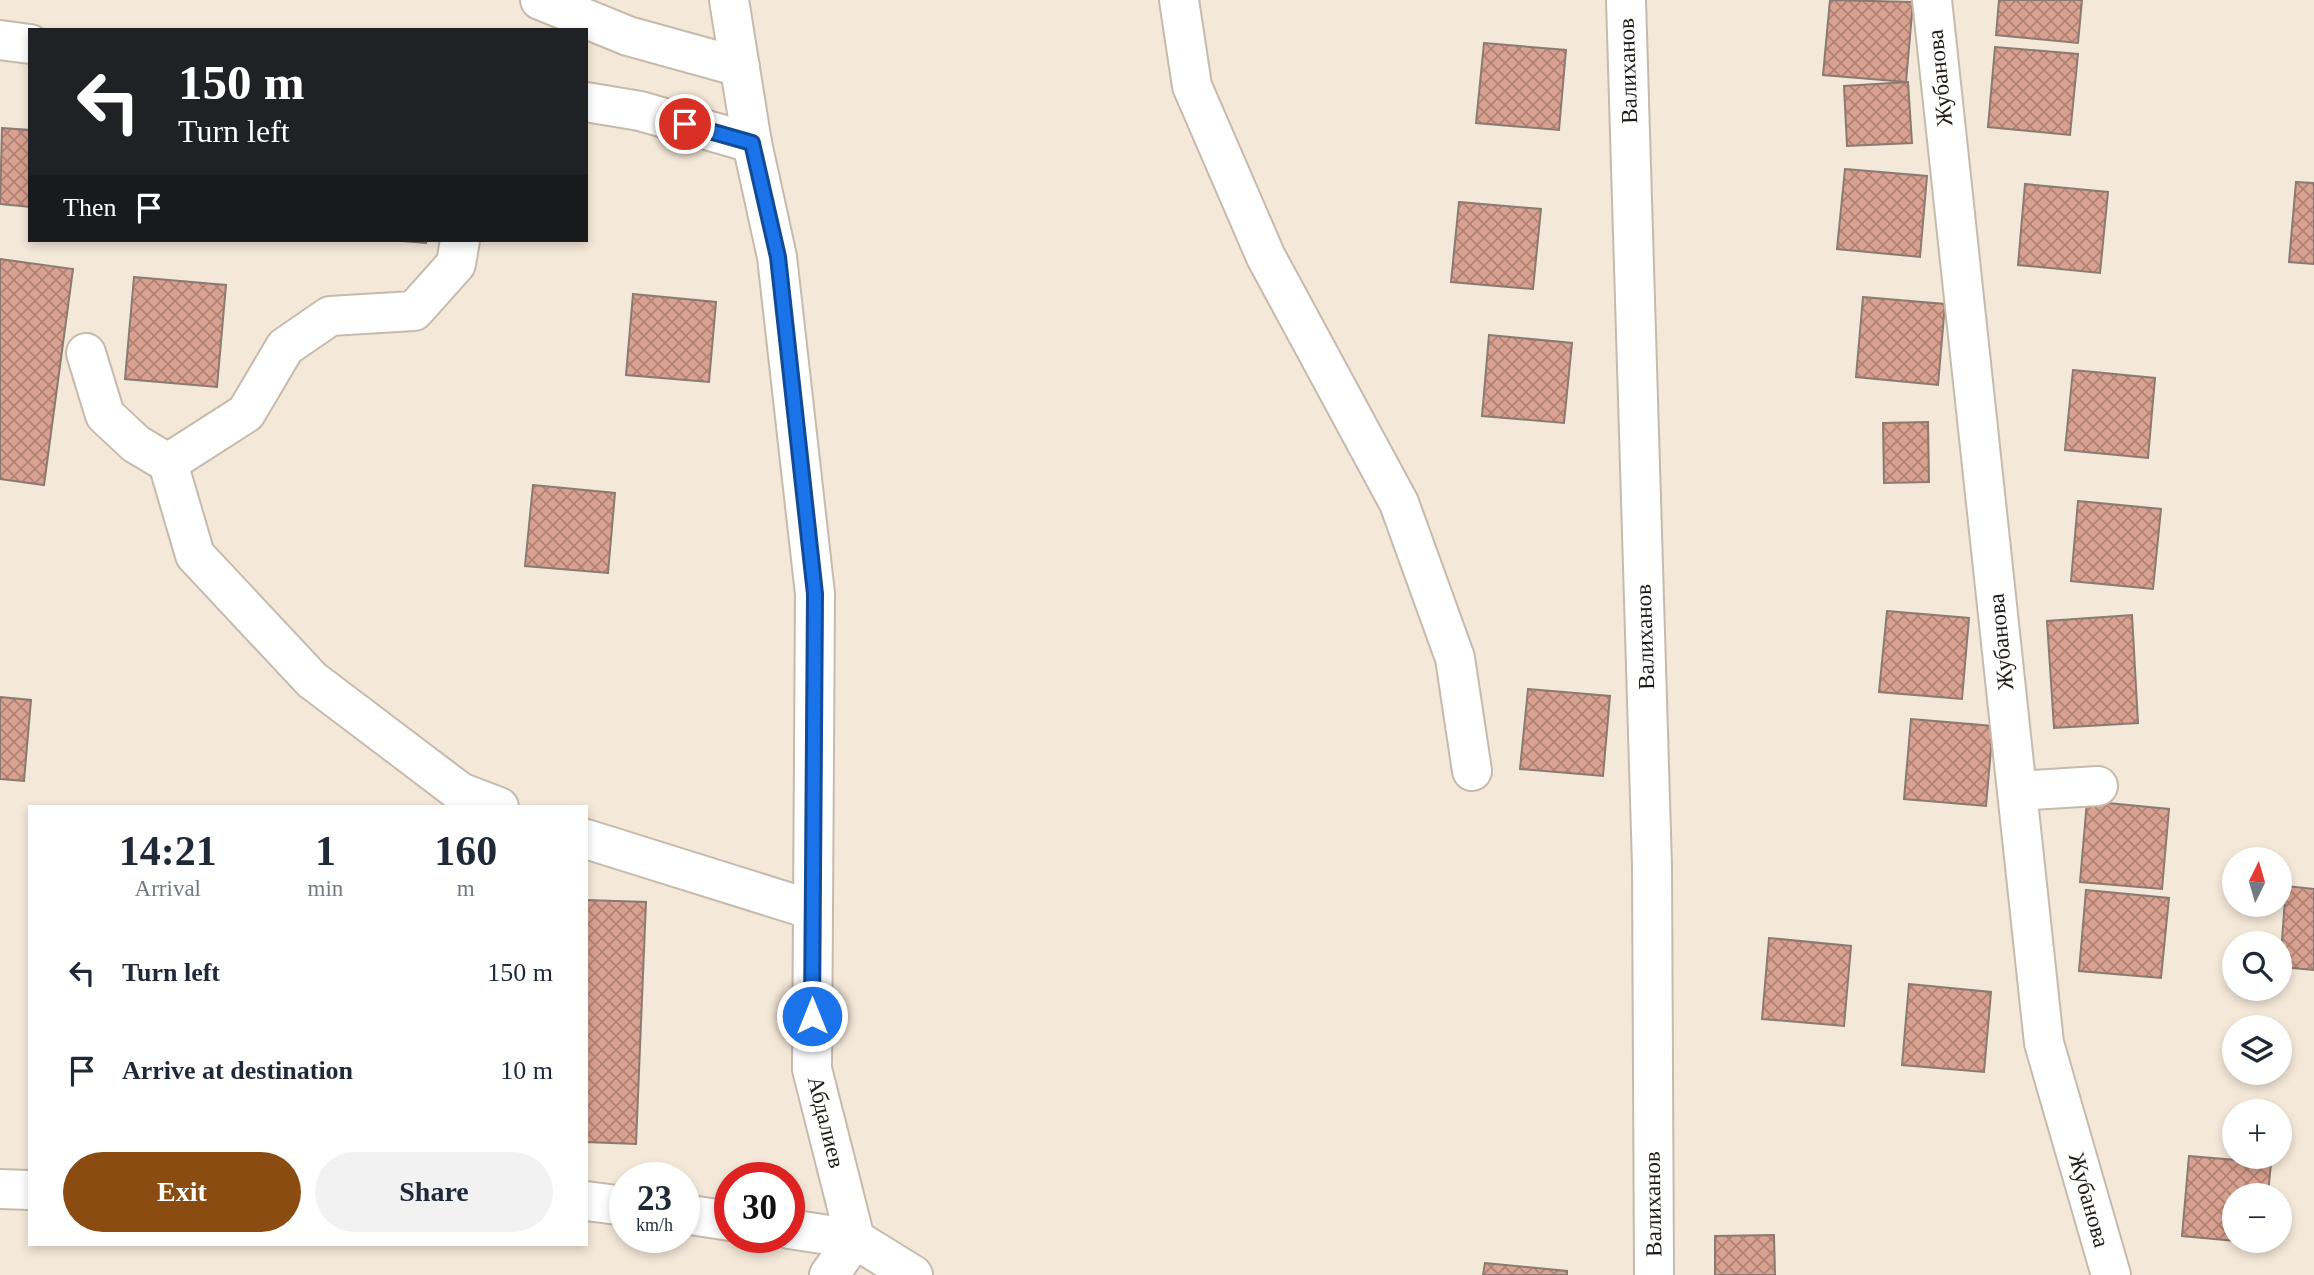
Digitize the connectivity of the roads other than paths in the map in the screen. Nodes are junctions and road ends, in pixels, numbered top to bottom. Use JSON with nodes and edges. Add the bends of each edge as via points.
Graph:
{"nodes":[{"id":1,"x":540,"y":0,"type":"edge"},
{"id":2,"x":729,"y":0,"type":"edge"},
{"id":3,"x":1179,"y":0,"type":"edge"},
{"id":4,"x":1626,"y":0,"type":"edge"},
{"id":5,"x":1932,"y":0,"type":"edge"},
{"id":6,"x":0,"y":40,"type":"edge"},
{"id":7,"x":28,"y":44,"type":"edge"},
{"id":8,"x":740,"y":67,"type":"junction"},
{"id":9,"x":588,"y":103,"type":"edge"},
{"id":10,"x":752,"y":143,"type":"junction"},
{"id":11,"x":460,"y":242,"type":"edge"},
{"id":12,"x":86,"y":353,"type":"dead end"},
{"id":13,"x":168,"y":463,"type":"junction"},
{"id":14,"x":1472,"y":771,"type":"dead end"},
{"id":15,"x":2098,"y":786,"type":"dead end"},
{"id":16,"x":2017,"y":791,"type":"junction"},
{"id":17,"x":494,"y":805,"type":"edge"},
{"id":18,"x":588,"y":840,"type":"edge"},
{"id":19,"x":813,"y":910,"type":"junction"},
{"id":20,"x":0,"y":1189,"type":"edge"},
{"id":21,"x":28,"y":1190,"type":"edge"},
{"id":22,"x":588,"y":1200,"type":"edge"},
{"id":23,"x":609,"y":1204,"type":"edge"},
{"id":24,"x":805,"y":1231,"type":"edge"},
{"id":25,"x":855,"y":1239,"type":"junction"},
{"id":26,"x":829,"y":1275,"type":"edge"},
{"id":27,"x":913,"y":1275,"type":"edge"},
{"id":28,"x":1654,"y":1275,"type":"edge"},
{"id":29,"x":2111,"y":1275,"type":"edge"}],
"edges":[{"from":1,"to":8,"type":"street","via":[[628,36]]},
{"from":2,"to":8,"type":"street","name":"Абдалиев"},
{"from":3,"to":14,"type":"street","via":[[1192,86],[1261,245],[1399,503],[1455,658]]},
{"from":4,"to":28,"type":"street","name":"Валиханов","via":[[1651,866]]},
{"from":5,"to":16,"type":"street","name":"Жубанова"},
{"from":6,"to":7,"type":"street"},
{"from":8,"to":10,"type":"street","name":"Абдалиев"},
{"from":9,"to":10,"type":"street","via":[[640,111]]},
{"from":10,"to":19,"type":"street","name":"Абдалиев","via":[[778,257],[815,594]]},
{"from":11,"to":13,"type":"street","via":[[456,264],[414,311],[330,316],[285,347],[246,413]]},
{"from":12,"to":13,"type":"street","via":[[105,415],[136,444]]},
{"from":13,"to":17,"type":"street","via":[[195,555],[312,680],[460,792]]},
{"from":15,"to":16,"type":"street"},
{"from":16,"to":29,"type":"street","name":"Жубанова","via":[[2044,1043]]},
{"from":18,"to":19,"type":"street"},
{"from":19,"to":25,"type":"street","name":"Абдалиев","via":[[812,1069]]},
{"from":20,"to":21,"type":"street"},
{"from":22,"to":23,"type":"street"},
{"from":24,"to":25,"type":"street"},
{"from":25,"to":26,"type":"street"},
{"from":25,"to":27,"type":"street"}]}
